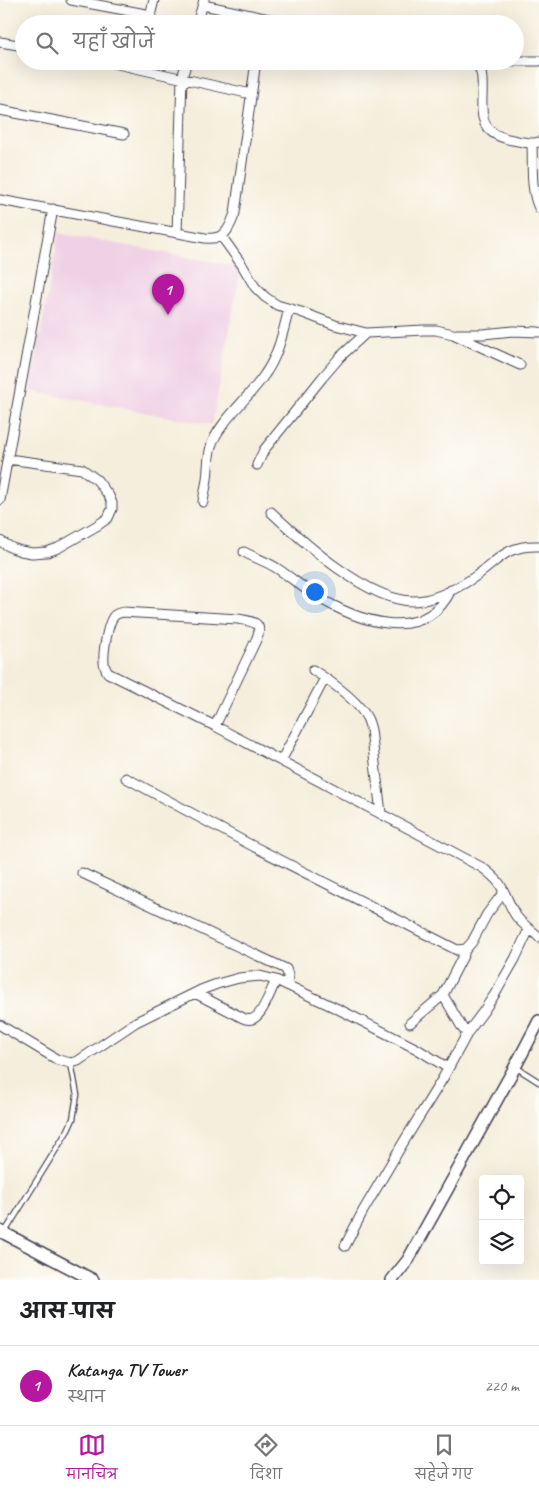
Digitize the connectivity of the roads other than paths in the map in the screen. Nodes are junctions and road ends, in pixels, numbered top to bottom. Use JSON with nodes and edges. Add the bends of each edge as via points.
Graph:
{"nodes":[{"id":1,"x":71,"y":0,"type":"edge"},
{"id":2,"x":154,"y":0,"type":"edge"},
{"id":3,"x":203,"y":2,"type":"edge"},
{"id":4,"x":130,"y":15,"type":"edge"},
{"id":5,"x":151,"y":15,"type":"edge"},
{"id":6,"x":199,"y":15,"type":"edge"},
{"id":7,"x":243,"y":15,"type":"edge"},
{"id":8,"x":0,"y":42,"type":"edge"},
{"id":9,"x":15,"y":44,"type":"edge"},
{"id":10,"x":524,"y":61,"type":"edge"},
{"id":11,"x":539,"y":61,"type":"edge"},
{"id":12,"x":156,"y":70,"type":"edge"},
{"id":13,"x":184,"y":70,"type":"edge"},
{"id":14,"x":255,"y":70,"type":"edge"},
{"id":15,"x":480,"y":70,"type":"edge"},
{"id":16,"x":182,"y":78,"type":"junction"},
{"id":17,"x":251,"y":94,"type":"junction"},
{"id":18,"x":0,"y":110,"type":"edge"},
{"id":19,"x":124,"y":134,"type":"dead end"},
{"id":20,"x":535,"y":143,"type":"edge"},
{"id":21,"x":0,"y":202,"type":"edge"},
{"id":22,"x":539,"y":208,"type":"edge"},
{"id":23,"x":53,"y":210,"type":"junction"},
{"id":24,"x":177,"y":233,"type":"junction"},
{"id":25,"x":222,"y":237,"type":"junction"},
{"id":26,"x":289,"y":308,"type":"junction"},
{"id":27,"x":539,"y":332,"type":"edge"},
{"id":28,"x":366,"y":333,"type":"junction"},
{"id":29,"x":453,"y":334,"type":"junction"},
{"id":30,"x":520,"y":364,"type":"dead end"},
{"id":31,"x":8,"y":459,"type":"junction"},
{"id":32,"x":257,"y":465,"type":"dead end"},
{"id":33,"x":0,"y":500,"type":"edge"},
{"id":34,"x":203,"y":502,"type":"dead end"},
{"id":35,"x":270,"y":512,"type":"dead end"},
{"id":36,"x":0,"y":541,"type":"edge"},
{"id":37,"x":539,"y":546,"type":"edge"},
{"id":38,"x":244,"y":552,"type":"dead end"},
{"id":39,"x":451,"y":590,"type":"junction"},
{"id":40,"x":314,"y":670,"type":"dead end"},
{"id":41,"x":325,"y":678,"type":"junction"},
{"id":42,"x":215,"y":726,"type":"junction"},
{"id":43,"x":281,"y":761,"type":"junction"},
{"id":44,"x":126,"y":778,"type":"dead end"},
{"id":45,"x":381,"y":813,"type":"junction"},
{"id":46,"x":82,"y":873,"type":"dead end"},
{"id":47,"x":504,"y":892,"type":"junction"},
{"id":48,"x":529,"y":929,"type":"junction"},
{"id":49,"x":539,"y":937,"type":"edge"},
{"id":50,"x":464,"y":954,"type":"dead end"},
{"id":51,"x":276,"y":980,"type":"junction"},
{"id":52,"x":287,"y":985,"type":"junction"},
{"id":53,"x":195,"y":993,"type":"junction"},
{"id":54,"x":443,"y":995,"type":"junction"},
{"id":55,"x":539,"y":1021,"type":"edge"},
{"id":56,"x":410,"y":1022,"type":"dead end"},
{"id":57,"x":0,"y":1025,"type":"edge"},
{"id":58,"x":468,"y":1032,"type":"junction"},
{"id":59,"x":71,"y":1063,"type":"junction"},
{"id":60,"x":515,"y":1067,"type":"junction"},
{"id":61,"x":448,"y":1068,"type":"junction"},
{"id":62,"x":539,"y":1082,"type":"edge"},
{"id":63,"x":2,"y":1232,"type":"edge"},
{"id":64,"x":345,"y":1246,"type":"dead end"},
{"id":65,"x":93,"y":1280,"type":"edge"},
{"id":66,"x":392,"y":1280,"type":"edge"}],
"edges":[{"from":1,"to":4,"type":"street"},
{"from":2,"to":5,"type":"street"},
{"from":3,"to":6,"type":"street"},
{"from":3,"to":7,"type":"street"},
{"from":8,"to":9,"type":"street"},
{"from":10,"to":11,"type":"street"},
{"from":12,"to":16,"type":"street"},
{"from":13,"to":16,"type":"street"},
{"from":14,"to":17,"type":"street"},
{"from":15,"to":20,"type":"street","via":[[482,117],[486,126],[502,138]]},
{"from":16,"to":17,"type":"street"},
{"from":16,"to":24,"type":"street"},
{"from":17,"to":25,"type":"street","via":[[235,213]]},
{"from":18,"to":19,"type":"street"},
{"from":20,"to":22,"type":"street","via":[[534,190]]},
{"from":21,"to":23,"type":"street"},
{"from":23,"to":24,"type":"street"},
{"from":23,"to":31,"type":"street"},
{"from":24,"to":25,"type":"street","via":[[213,239]]},
{"from":25,"to":26,"type":"street","via":[[255,288],[265,298]]},
{"from":26,"to":28,"type":"street"},
{"from":26,"to":34,"type":"street","via":[[280,345],[266,374],[213,441]]},
{"from":27,"to":29,"type":"street"},
{"from":28,"to":29,"type":"street","via":[[436,330]]},
{"from":28,"to":32,"type":"street","via":[[316,386],[264,450]]},
{"from":29,"to":30,"type":"street"},
{"from":31,"to":33,"type":"street"},
{"from":31,"to":36,"type":"street","via":[[82,469],[97,480],[109,496],[112,509],[108,518],[98,525],[47,552],[32,553]]},
{"from":35,"to":39,"type":"street","via":[[354,579],[386,596],[414,601]]},
{"from":37,"to":39,"type":"street","via":[[526,546],[504,554]]},
{"from":38,"to":39,"type":"street","via":[[276,567],[313,594],[347,612],[382,623],[401,625],[429,616],[440,608]]},
{"from":40,"to":41,"type":"street"},
{"from":41,"to":43,"type":"street"},
{"from":41,"to":45,"type":"street","via":[[368,719]]},
{"from":42,"to":42,"type":"street","via":[[260,627],[249,621],[117,613],[110,622],[104,648],[108,673]]},
{"from":42,"to":43,"type":"street"},
{"from":43,"to":45,"type":"street"},
{"from":44,"to":47,"type":"street","via":[[457,950],[466,949],[472,942]]},
{"from":45,"to":47,"type":"street","via":[[483,868]]},
{"from":46,"to":52,"type":"street","via":[[286,969]]},
{"from":47,"to":48,"type":"street","via":[[517,916]]},
{"from":48,"to":49,"type":"street"},
{"from":48,"to":58,"type":"street","via":[[495,994]]},
{"from":50,"to":54,"type":"street"},
{"from":51,"to":52,"type":"street"},
{"from":51,"to":53,"type":"street","via":[[251,976]]},
{"from":51,"to":53,"type":"street","via":[[262,1010],[252,1019],[243,1018]]},
{"from":52,"to":61,"type":"street","via":[[417,1049]]},
{"from":53,"to":59,"type":"street","via":[[136,1022]]},
{"from":54,"to":56,"type":"street"},
{"from":54,"to":58,"type":"street"},
{"from":55,"to":60,"type":"street"},
{"from":57,"to":59,"type":"street","via":[[58,1060]]},
{"from":58,"to":61,"type":"street"},
{"from":59,"to":63,"type":"lane","via":[[76,1095],[73,1119]]},
{"from":60,"to":62,"type":"lane"},
{"from":60,"to":66,"type":"street","via":[[408,1260]]},
{"from":61,"to":64,"type":"street"},
{"from":63,"to":65,"type":"street"}]}
